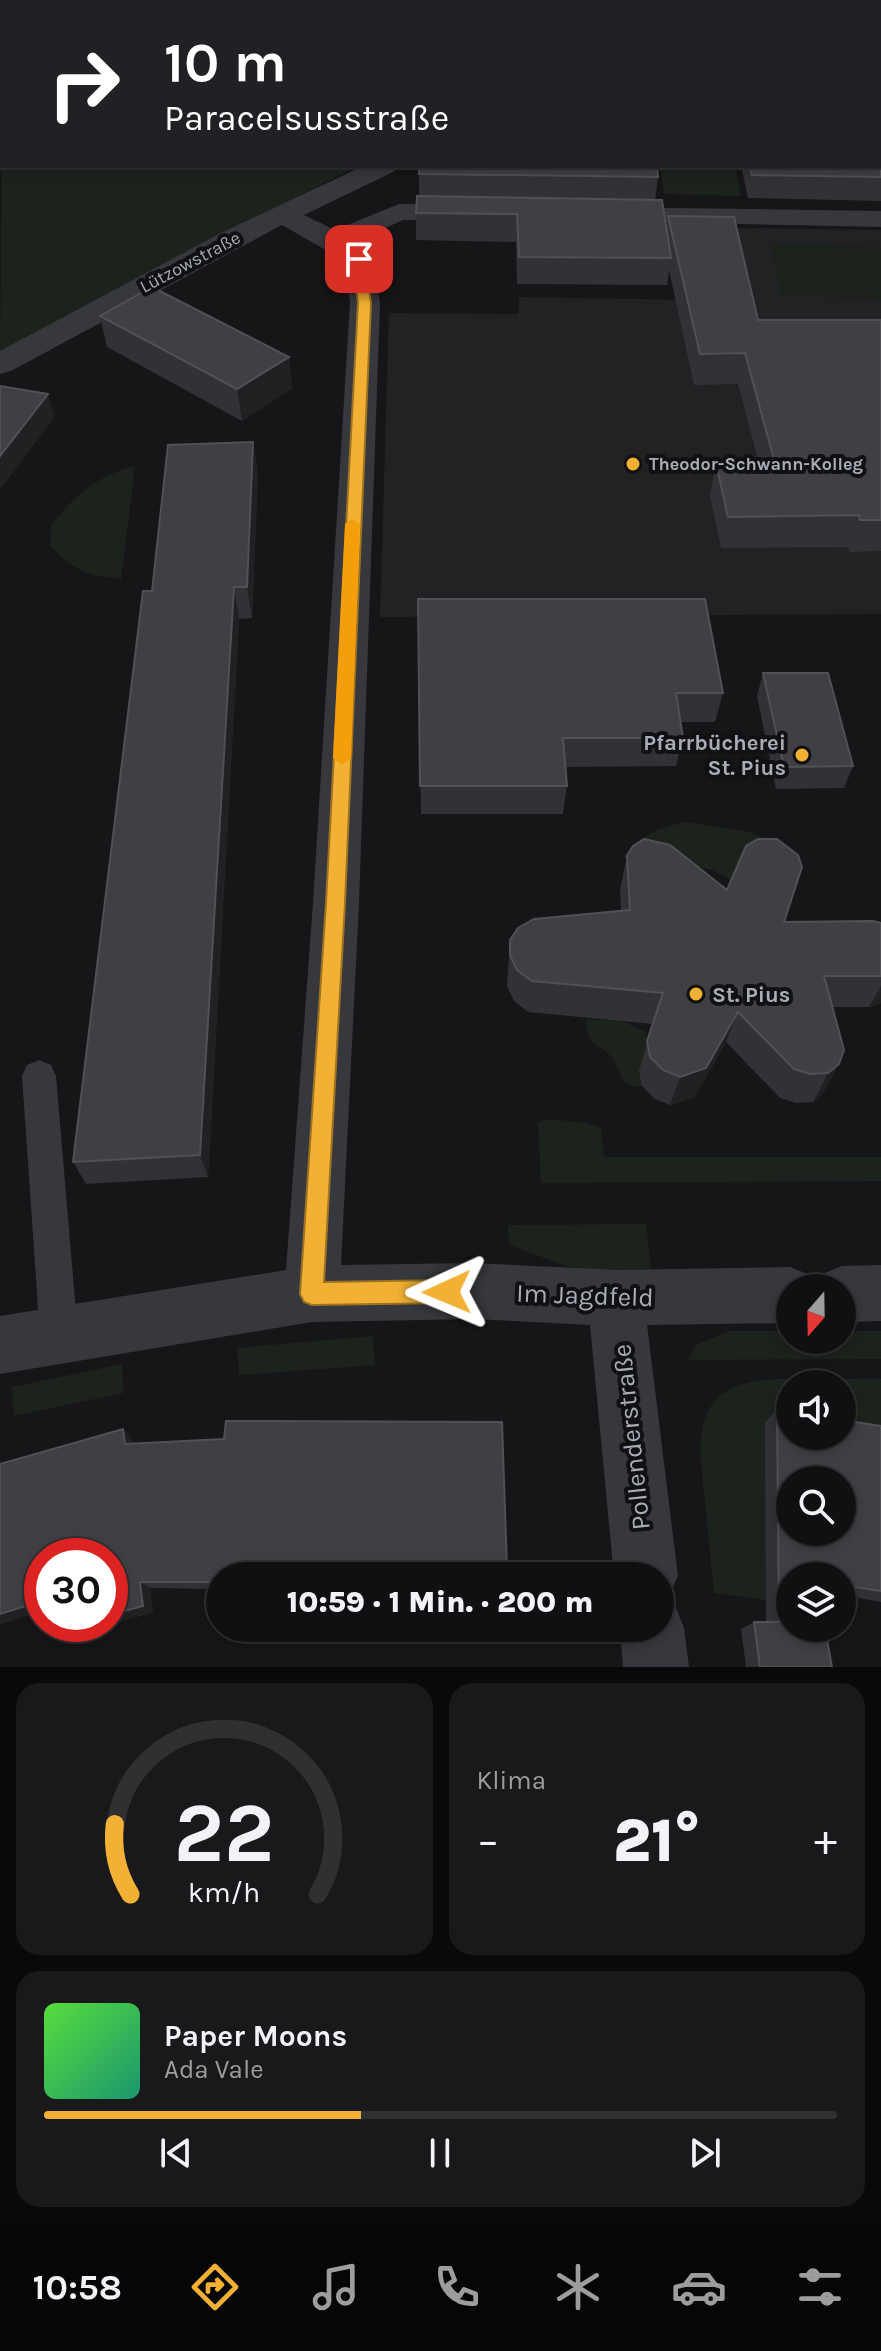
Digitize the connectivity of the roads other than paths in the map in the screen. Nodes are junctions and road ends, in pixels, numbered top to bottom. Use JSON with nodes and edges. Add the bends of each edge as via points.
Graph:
{"nodes":[{"id":1,"x":380,"y":168,"type":"edge"},
{"id":2,"x":508,"y":213,"type":"edge"},
{"id":3,"x":570,"y":214,"type":"edge"},
{"id":4,"x":283,"y":215,"type":"junction"},
{"id":5,"x":881,"y":219,"type":"edge"},
{"id":6,"x":336,"y":240,"type":"junction"},
{"id":7,"x":0,"y":364,"type":"edge"},
{"id":8,"x":39,"y":1076,"type":"dead end"},
{"id":9,"x":881,"y":1293,"type":"edge"},
{"id":10,"x":312,"y":1294,"type":"junction"},
{"id":11,"x":856,"y":1294,"type":"edge"},
{"id":12,"x":776,"y":1295,"type":"edge"},
{"id":13,"x":616,"y":1298,"type":"junction"},
{"id":14,"x":59,"y":1336,"type":"junction"},
{"id":15,"x":0,"y":1345,"type":"edge"},
{"id":16,"x":644,"y":1562,"type":"edge"},
{"id":17,"x":653,"y":1642,"type":"edge"},
{"id":18,"x":656,"y":1667,"type":"edge"}],
"edges":[{"from":1,"to":4,"type":"street","name":"Lützowstraße"},
{"from":2,"to":6,"type":"street","via":[[399,212]]},
{"from":3,"to":5,"type":"street"},
{"from":4,"to":6,"type":"street"},
{"from":4,"to":7,"type":"street","name":"Lützowstraße"},
{"from":6,"to":10,"type":"street","via":[[359,259],[365,303]]},
{"from":8,"to":14,"type":"lane"},
{"from":9,"to":11,"type":"street"},
{"from":10,"to":13,"type":"street","name":"Im Jagdfeld","via":[[474,1291]]},
{"from":10,"to":14,"type":"street","name":"Im Jagdfeld"},
{"from":12,"to":13,"type":"street","name":"Im Jagdfeld"},
{"from":13,"to":16,"type":"street","name":"Pollenderstraße"},
{"from":14,"to":15,"type":"street","name":"Im Jagdfeld"},
{"from":17,"to":18,"type":"street"}]}
